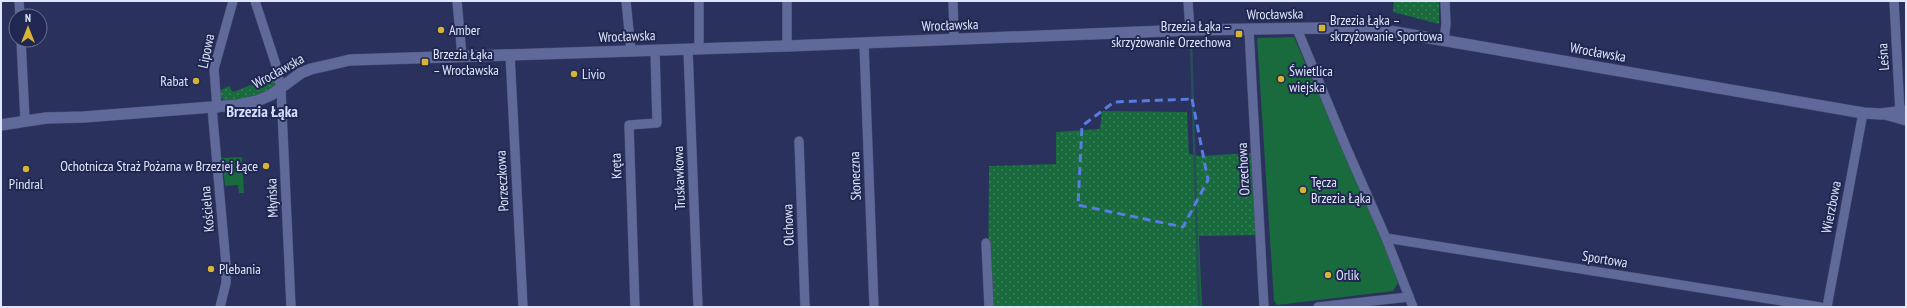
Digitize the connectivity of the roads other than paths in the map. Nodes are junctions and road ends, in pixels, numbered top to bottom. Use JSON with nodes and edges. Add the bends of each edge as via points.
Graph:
{"nodes":[{"id":1,"x":233,"y":1,"type":"edge"},
{"id":2,"x":255,"y":1,"type":"edge"},
{"id":3,"x":457,"y":1,"type":"edge"},
{"id":4,"x":626,"y":1,"type":"edge"},
{"id":5,"x":699,"y":1,"type":"edge"},
{"id":6,"x":787,"y":1,"type":"edge"},
{"id":7,"x":953,"y":1,"type":"edge"},
{"id":8,"x":1188,"y":1,"type":"edge"},
{"id":9,"x":1445,"y":1,"type":"edge"},
{"id":10,"x":1894,"y":1,"type":"edge"},
{"id":11,"x":1297,"y":28,"type":"junction"},
{"id":12,"x":1190,"y":30,"type":"junction"},
{"id":13,"x":1250,"y":30,"type":"junction"},
{"id":14,"x":954,"y":39,"type":"junction"},
{"id":15,"x":1444,"y":40,"type":"junction"},
{"id":16,"x":864,"y":44,"type":"junction"},
{"id":17,"x":787,"y":46,"type":"junction"},
{"id":18,"x":21,"y":48,"type":"edge"},
{"id":19,"x":693,"y":49,"type":"junction"},
{"id":20,"x":655,"y":50,"type":"junction"},
{"id":21,"x":631,"y":51,"type":"junction"},
{"id":22,"x":510,"y":54,"type":"junction"},
{"id":23,"x":462,"y":56,"type":"junction"},
{"id":24,"x":281,"y":89,"type":"junction"},
{"id":25,"x":215,"y":108,"type":"junction"},
{"id":26,"x":1863,"y":113,"type":"junction"},
{"id":27,"x":1904,"y":114,"type":"edge"},
{"id":28,"x":25,"y":120,"type":"junction"},
{"id":29,"x":1,"y":125,"type":"edge"},
{"id":30,"x":799,"y":141,"type":"dead end"},
{"id":31,"x":1386,"y":238,"type":"junction"},
{"id":32,"x":986,"y":243,"type":"dead end"},
{"id":33,"x":1409,"y":297,"type":"junction"},
{"id":34,"x":220,"y":307,"type":"edge"},
{"id":35,"x":291,"y":307,"type":"edge"},
{"id":36,"x":523,"y":307,"type":"edge"},
{"id":37,"x":635,"y":307,"type":"edge"},
{"id":38,"x":698,"y":307,"type":"edge"},
{"id":39,"x":805,"y":307,"type":"edge"},
{"id":40,"x":874,"y":307,"type":"edge"},
{"id":41,"x":989,"y":307,"type":"edge"},
{"id":42,"x":1264,"y":307,"type":"edge"},
{"id":43,"x":1318,"y":307,"type":"edge"},
{"id":44,"x":1413,"y":307,"type":"edge"},
{"id":45,"x":1820,"y":307,"type":"edge"},
{"id":46,"x":1827,"y":307,"type":"edge"}],
"edges":[{"from":1,"to":25,"type":"street","name":"Lipowa","via":[[214,69]]},
{"from":2,"to":24,"type":"street","via":[[276,65]]},
{"from":3,"to":23,"type":"street"},
{"from":4,"to":21,"type":"street"},
{"from":5,"to":19,"type":"street","name":"Truskawkowa"},
{"from":6,"to":17,"type":"street"},
{"from":7,"to":14,"type":"street"},
{"from":8,"to":12,"type":"street"},
{"from":9,"to":15,"type":"street"},
{"from":10,"to":27,"type":"street","name":"Leśna"},
{"from":11,"to":13,"type":"street","name":"Wrocławska"},
{"from":11,"to":15,"type":"street","name":"Wrocławska","via":[[1370,29]]},
{"from":11,"to":31,"type":"street"},
{"from":12,"to":13,"type":"street","name":"Wrocławska"},
{"from":12,"to":14,"type":"street","name":"Wrocławska"},
{"from":13,"to":42,"type":"street","name":"Orzechowa"},
{"from":14,"to":16,"type":"street","name":"Wrocławska"},
{"from":15,"to":26,"type":"street","name":"Wrocławska"},
{"from":16,"to":17,"type":"street","name":"Wrocławska"},
{"from":16,"to":40,"type":"street","name":"Słoneczna"},
{"from":17,"to":19,"type":"street","name":"Wrocławska"},
{"from":18,"to":28,"type":"street"},
{"from":19,"to":20,"type":"street","name":"Wrocławska"},
{"from":19,"to":38,"type":"street","name":"Truskawkowa"},
{"from":20,"to":21,"type":"street","name":"Wrocławska"},
{"from":20,"to":37,"type":"street","name":"Kręta","via":[[657,123],[629,125]]},
{"from":21,"to":22,"type":"street","name":"Wrocławska"},
{"from":22,"to":23,"type":"street","name":"Wrocławska"},
{"from":22,"to":36,"type":"street","name":"Porzeczkowa"},
{"from":23,"to":24,"type":"street","name":"Wrocławska","via":[[340,61],[301,73]]},
{"from":24,"to":25,"type":"street","name":"Wrocławska","via":[[257,101]]},
{"from":24,"to":35,"type":"street","name":"Młyńska"},
{"from":25,"to":28,"type":"street","name":"Wrocławska"},
{"from":25,"to":34,"type":"street","name":"Kościelna","via":[[226,264],[226,283]]},
{"from":26,"to":27,"type":"street","name":"Wrocławska"},
{"from":26,"to":46,"type":"street","name":"Wierzbowa"},
{"from":28,"to":29,"type":"street","name":"Wrocławska"},
{"from":30,"to":39,"type":"street","name":"Olchowa"},
{"from":31,"to":33,"type":"street"},
{"from":31,"to":45,"type":"street","name":"Sportowa"},
{"from":32,"to":41,"type":"street"},
{"from":33,"to":43,"type":"street"},
{"from":33,"to":44,"type":"street"}]}
